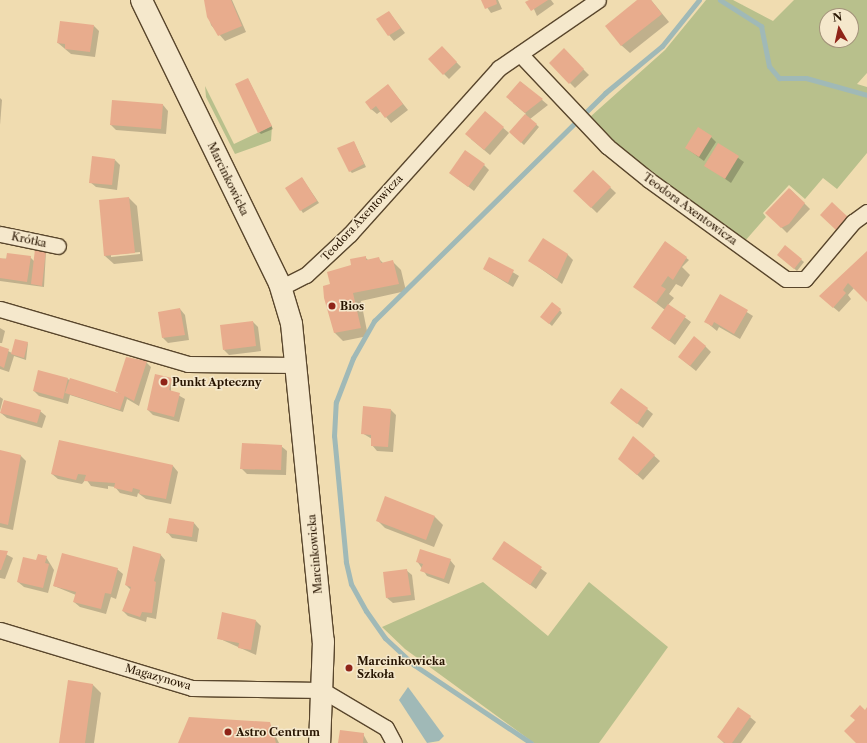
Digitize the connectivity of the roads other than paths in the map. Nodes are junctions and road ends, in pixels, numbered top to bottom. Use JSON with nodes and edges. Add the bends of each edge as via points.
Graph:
{"nodes":[{"id":1,"x":141,"y":0,"type":"edge"},
{"id":2,"x":598,"y":0,"type":"edge"},
{"id":3,"x":520,"y":54,"type":"junction"},
{"id":4,"x":867,"y":212,"type":"edge"},
{"id":5,"x":0,"y":234,"type":"edge"},
{"id":6,"x":58,"y":246,"type":"dead end"},
{"id":7,"x":280,"y":288,"type":"junction"},
{"id":8,"x":0,"y":309,"type":"edge"},
{"id":9,"x":298,"y":365,"type":"junction"},
{"id":10,"x":0,"y":630,"type":"edge"},
{"id":11,"x":322,"y":690,"type":"junction"},
{"id":12,"x":319,"y":743,"type":"edge"},
{"id":13,"x":394,"y":743,"type":"edge"}],
"edges":[{"from":1,"to":7,"type":"street","name":"Marcinkowicka"},
{"from":2,"to":3,"type":"street","name":"Teodora Axentowicza"},
{"from":3,"to":4,"type":"street","name":"Teodora Axentowicza","via":[[590,128],[649,180],[786,279],[805,279],[853,222]]},
{"from":3,"to":7,"type":"street","name":"Teodora Axentowicza","via":[[499,68],[321,262],[306,275]]},
{"from":5,"to":6,"type":"street","name":"Krótka"},
{"from":7,"to":9,"type":"street","name":"Marcinkowicka","via":[[291,322]]},
{"from":8,"to":9,"type":"street","via":[[188,364]]},
{"from":9,"to":11,"type":"street","name":"Marcinkowicka","via":[[323,641]]},
{"from":10,"to":11,"type":"street","name":"Magazynowa","via":[[192,688]]},
{"from":11,"to":12,"type":"street","name":"Marcinkowicka"},
{"from":11,"to":13,"type":"street","via":[[386,728]]}]}
